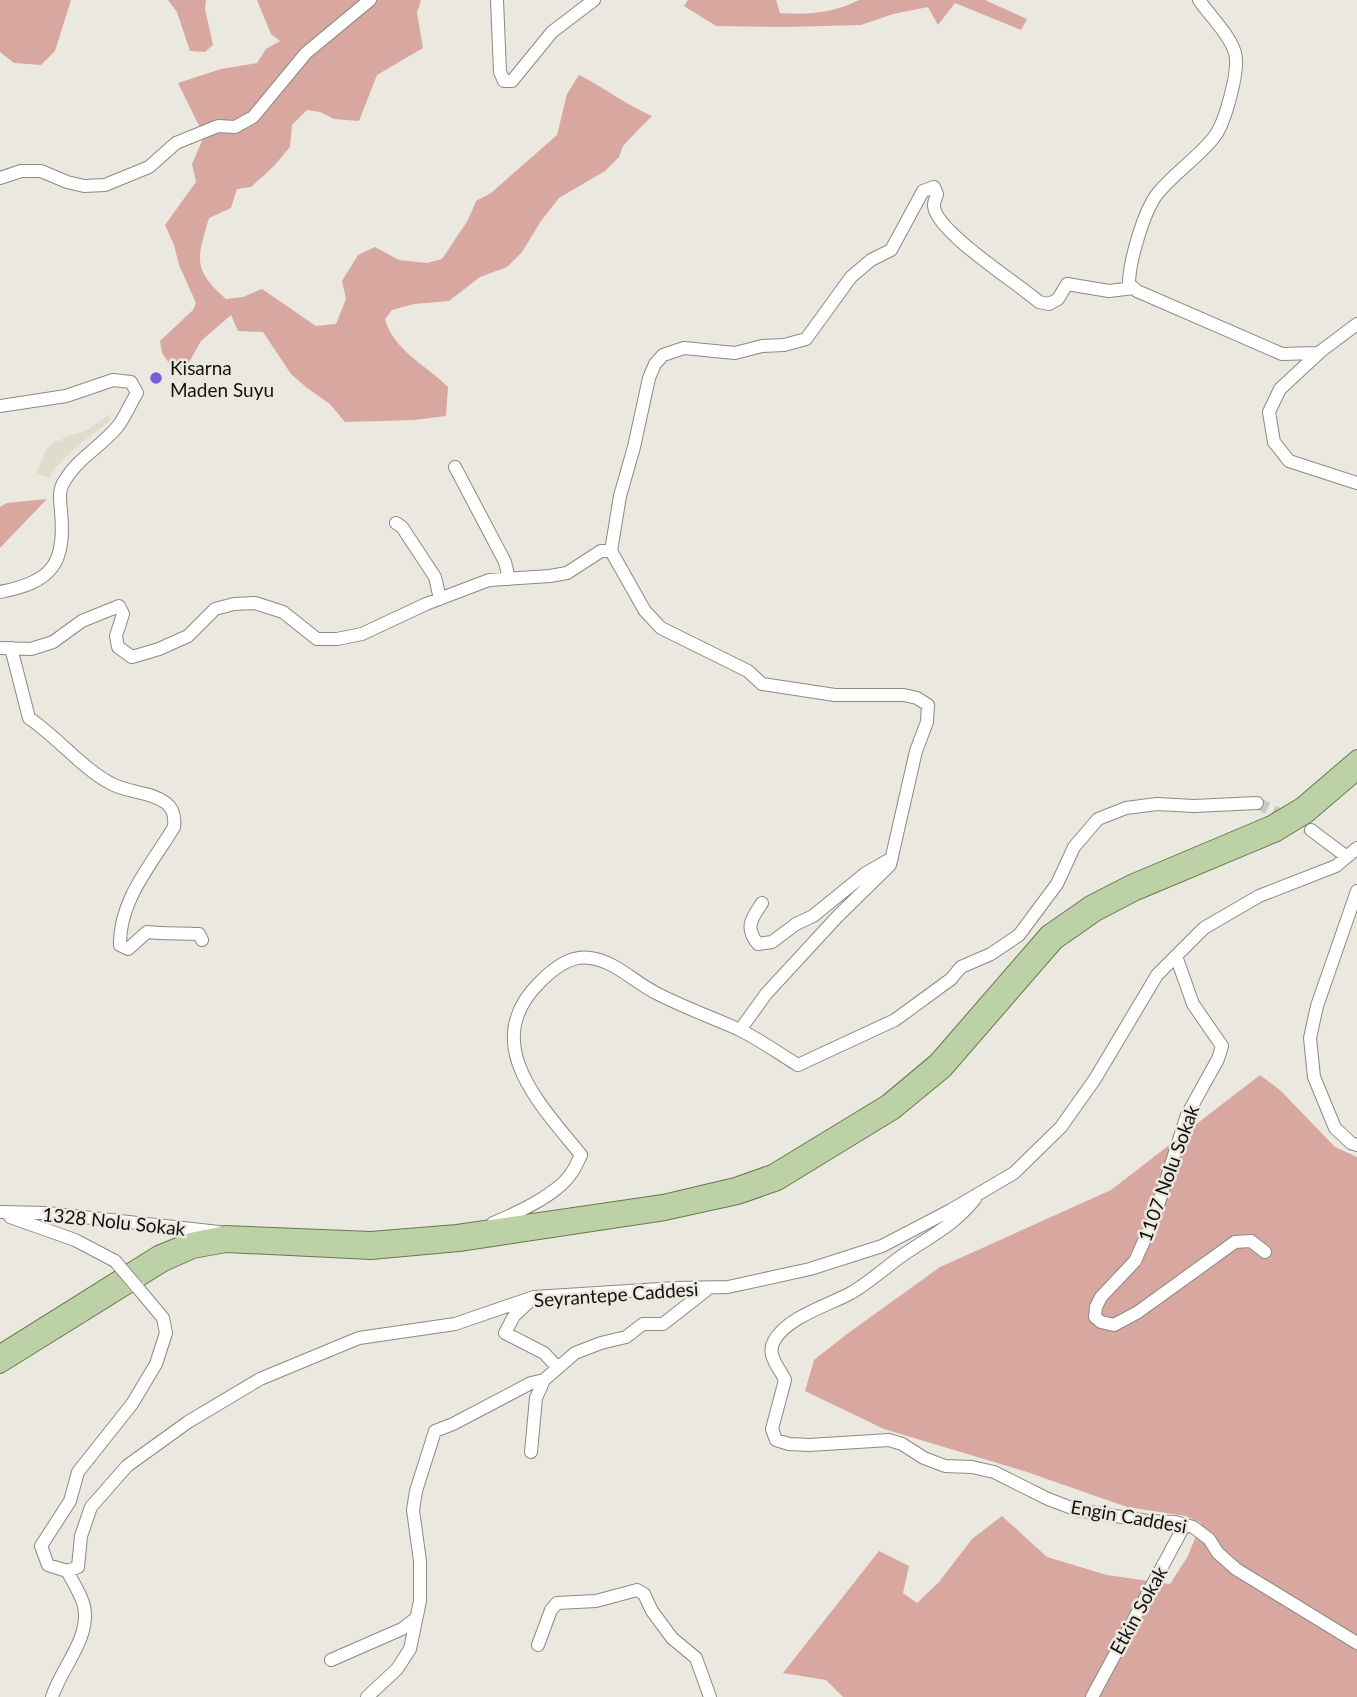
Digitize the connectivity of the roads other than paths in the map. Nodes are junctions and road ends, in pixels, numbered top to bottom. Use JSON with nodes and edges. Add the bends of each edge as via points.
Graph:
{"nodes":[{"id":1,"x":370,"y":0,"type":"edge"},
{"id":2,"x":497,"y":0,"type":"edge"},
{"id":3,"x":594,"y":0,"type":"edge"},
{"id":4,"x":1199,"y":0,"type":"edge"},
{"id":5,"x":0,"y":178,"type":"edge"},
{"id":6,"x":1133,"y":288,"type":"junction"},
{"id":7,"x":1357,"y":324,"type":"edge"},
{"id":8,"x":1318,"y":354,"type":"junction"},
{"id":9,"x":0,"y":406,"type":"edge"},
{"id":10,"x":455,"y":467,"type":"dead end"},
{"id":11,"x":1357,"y":482,"type":"edge"},
{"id":12,"x":396,"y":523,"type":"dead end"},
{"id":13,"x":611,"y":551,"type":"junction"},
{"id":14,"x":509,"y":579,"type":"junction"},
{"id":15,"x":0,"y":592,"type":"edge"},
{"id":16,"x":440,"y":599,"type":"junction"},
{"id":17,"x":5,"y":648,"type":"edge"},
{"id":18,"x":1357,"y":757,"type":"edge"},
{"id":19,"x":1357,"y":773,"type":"edge"},
{"id":20,"x":1257,"y":803,"type":"tunnel mouth"},
{"id":21,"x":1311,"y":830,"type":"tunnel mouth"},
{"id":22,"x":1352,"y":852,"type":"edge"},
{"id":23,"x":892,"y":857,"type":"junction"},
{"id":24,"x":1357,"y":891,"type":"edge"},
{"id":25,"x":762,"y":903,"type":"dead end"},
{"id":26,"x":202,"y":940,"type":"dead end"},
{"id":27,"x":1176,"y":956,"type":"junction"},
{"id":28,"x":740,"y":1030,"type":"junction"},
{"id":29,"x":1357,"y":1145,"type":"edge"},
{"id":30,"x":979,"y":1193,"type":"junction"},
{"id":31,"x":0,"y":1213,"type":"edge"},
{"id":32,"x":482,"y":1228,"type":"junction"},
{"id":33,"x":228,"y":1233,"type":"junction"},
{"id":34,"x":1265,"y":1252,"type":"dead end"},
{"id":35,"x":709,"y":1287,"type":"junction"},
{"id":36,"x":534,"y":1297,"type":"junction"},
{"id":37,"x":0,"y":1352,"type":"edge"},
{"id":38,"x":0,"y":1366,"type":"edge"},
{"id":39,"x":558,"y":1368,"type":"junction"},
{"id":40,"x":544,"y":1380,"type":"junction"},
{"id":41,"x":531,"y":1452,"type":"dead end"},
{"id":42,"x":1187,"y":1525,"type":"junction"},
{"id":43,"x":67,"y":1571,"type":"junction"},
{"id":44,"x":415,"y":1619,"type":"junction"},
{"id":45,"x":1357,"y":1643,"type":"edge"},
{"id":46,"x":538,"y":1645,"type":"dead end"},
{"id":47,"x":331,"y":1660,"type":"dead end"},
{"id":48,"x":52,"y":1697,"type":"edge"},
{"id":49,"x":367,"y":1697,"type":"edge"},
{"id":50,"x":710,"y":1697,"type":"edge"},
{"id":51,"x":1092,"y":1697,"type":"edge"}],
"edges":[{"from":1,"to":5,"type":"street","via":[[306,53],[253,117],[235,127],[218,126],[176,143],[149,167],[105,185],[84,186],[41,171]]},
{"from":2,"to":3,"type":"street","via":[[500,72],[503,81],[512,81],[552,32]]},
{"from":4,"to":6,"type":"street","via":[[1236,55],[1235,81],[1216,135],[1156,195],[1136,241],[1129,273]]},
{"from":6,"to":8,"type":"street","via":[[1282,354]]},
{"from":6,"to":13,"type":"street","via":[[1109,291],[1067,285],[1058,299],[1049,304],[1039,302],[966,247],[937,216],[933,187],[923,191],[891,250],[851,277],[806,340],[735,353],[684,348],[663,355],[655,364],[620,496]]},
{"from":7,"to":8,"type":"street"},
{"from":8,"to":11,"type":"street","via":[[1280,389],[1269,412],[1274,442],[1289,461]]},
{"from":9,"to":15,"type":"street","via":[[66,396],[113,380],[131,382],[136,393],[118,426],[64,481],[59,496],[62,531],[58,562],[40,580]]},
{"from":10,"to":14,"type":"street","via":[[506,562]]},
{"from":12,"to":16,"type":"street","via":[[435,577]]},
{"from":13,"to":14,"type":"street","via":[[601,551],[567,573]]},
{"from":13,"to":23,"type":"street","via":[[645,611],[661,628],[748,671],[762,684],[835,695],[904,695],[928,705]]},
{"from":14,"to":16,"type":"street","via":[[489,580]]},
{"from":16,"to":17,"type":"street","via":[[362,634],[337,639],[317,639],[283,612],[255,603],[233,604],[215,609],[188,636],[132,657],[118,647],[116,636],[123,614],[119,606],[82,621],[53,642],[31,649]]},
{"from":17,"to":26,"type":"street","via":[[29,718],[109,783],[156,797],[169,804],[175,817],[174,827],[132,893],[120,945],[128,949],[147,932],[199,934]]},
{"from":18,"to":32,"type":"main road","via":[[1301,805],[1271,823],[1131,882],[1047,933],[936,1061],[887,1102],[772,1171],[663,1202]]},
{"from":19,"to":38,"type":"main road","via":[[1308,815],[1277,834],[1136,893],[1056,942],[945,1070],[894,1112],[778,1182],[665,1213],[459,1244],[371,1252],[226,1245],[193,1251],[164,1264]]},
{"from":20,"to":28,"type":"street","via":[[1157,804],[1126,808],[1098,819],[1074,846],[1057,884],[1019,935],[961,967],[895,1020],[798,1065]]},
{"from":21,"to":22,"type":"street"},
{"from":22,"to":27,"type":"street","name":"Seyrantepe Caddesi","via":[[1336,866],[1259,896],[1204,928]]},
{"from":23,"to":25,"type":"street","via":[[813,916],[772,942],[758,944],[751,936],[751,921]]},
{"from":23,"to":28,"type":"street","via":[[877,881],[765,994]]},
{"from":24,"to":29,"type":"street","via":[[1310,1038],[1314,1077],[1335,1128]]},
{"from":27,"to":30,"type":"street","name":"Seyrantepe Caddesi","via":[[1157,975],[1061,1127],[1014,1173]]},
{"from":27,"to":34,"type":"street","name":"1107 Nolu Sokak","via":[[1193,1004],[1222,1046],[1186,1115],[1153,1221],[1135,1261],[1101,1297],[1095,1317],[1114,1325],[1235,1242],[1251,1241]]},
{"from":28,"to":32,"type":"street","via":[[652,991],[612,965],[589,957],[559,964],[527,994],[515,1017],[514,1055],[540,1107],[581,1155],[570,1176],[545,1196]]},
{"from":30,"to":35,"type":"street","name":"Seyrantepe Caddesi","via":[[882,1246],[810,1269]]},
{"from":30,"to":42,"type":"street","name":"Engin Caddesi","via":[[942,1232],[855,1290],[807,1314],[774,1341],[772,1357],[785,1380],[772,1429],[776,1440],[809,1446],[889,1440],[945,1466],[994,1472],[1077,1510]]},
{"from":31,"to":33,"type":"street","name":"1328 Nolu Sokak","via":[[47,1213]]},
{"from":31,"to":43,"type":"street","bridge":true,"via":[[75,1240],[116,1261],[163,1318],[166,1333],[156,1364],[132,1404],[78,1472],[70,1501],[41,1546],[48,1565]]},
{"from":32,"to":33,"type":"main road","via":[[371,1239]]},
{"from":33,"to":37,"type":"main road","via":[[190,1240],[158,1253]]},
{"from":35,"to":36,"type":"street","name":"Seyrantepe Caddesi"},
{"from":35,"to":39,"type":"street","via":[[663,1324],[643,1324],[626,1337],[575,1353]]},
{"from":36,"to":39,"type":"street","via":[[505,1332],[544,1353]]},
{"from":36,"to":43,"type":"street","name":"Seyrantepe Caddesi","via":[[454,1324],[359,1338],[260,1379],[187,1422],[127,1466],[91,1507],[81,1535],[78,1567]]},
{"from":39,"to":40,"type":"street"},
{"from":40,"to":41,"type":"street","via":[[536,1398]]},
{"from":40,"to":44,"type":"street","via":[[435,1431],[413,1510],[420,1572]]},
{"from":42,"to":45,"type":"street","name":"Engin Caddesi","via":[[1202,1532],[1236,1569]]},
{"from":42,"to":51,"type":"street","name":"Etkin Sokak"},
{"from":43,"to":48,"type":"street","via":[[84,1605],[85,1622]]},
{"from":44,"to":47,"type":"street"},
{"from":44,"to":49,"type":"street","via":[[410,1649],[397,1669]]},
{"from":46,"to":50,"type":"street","via":[[556,1603],[596,1601],[637,1590],[672,1638],[696,1658]]}]}
